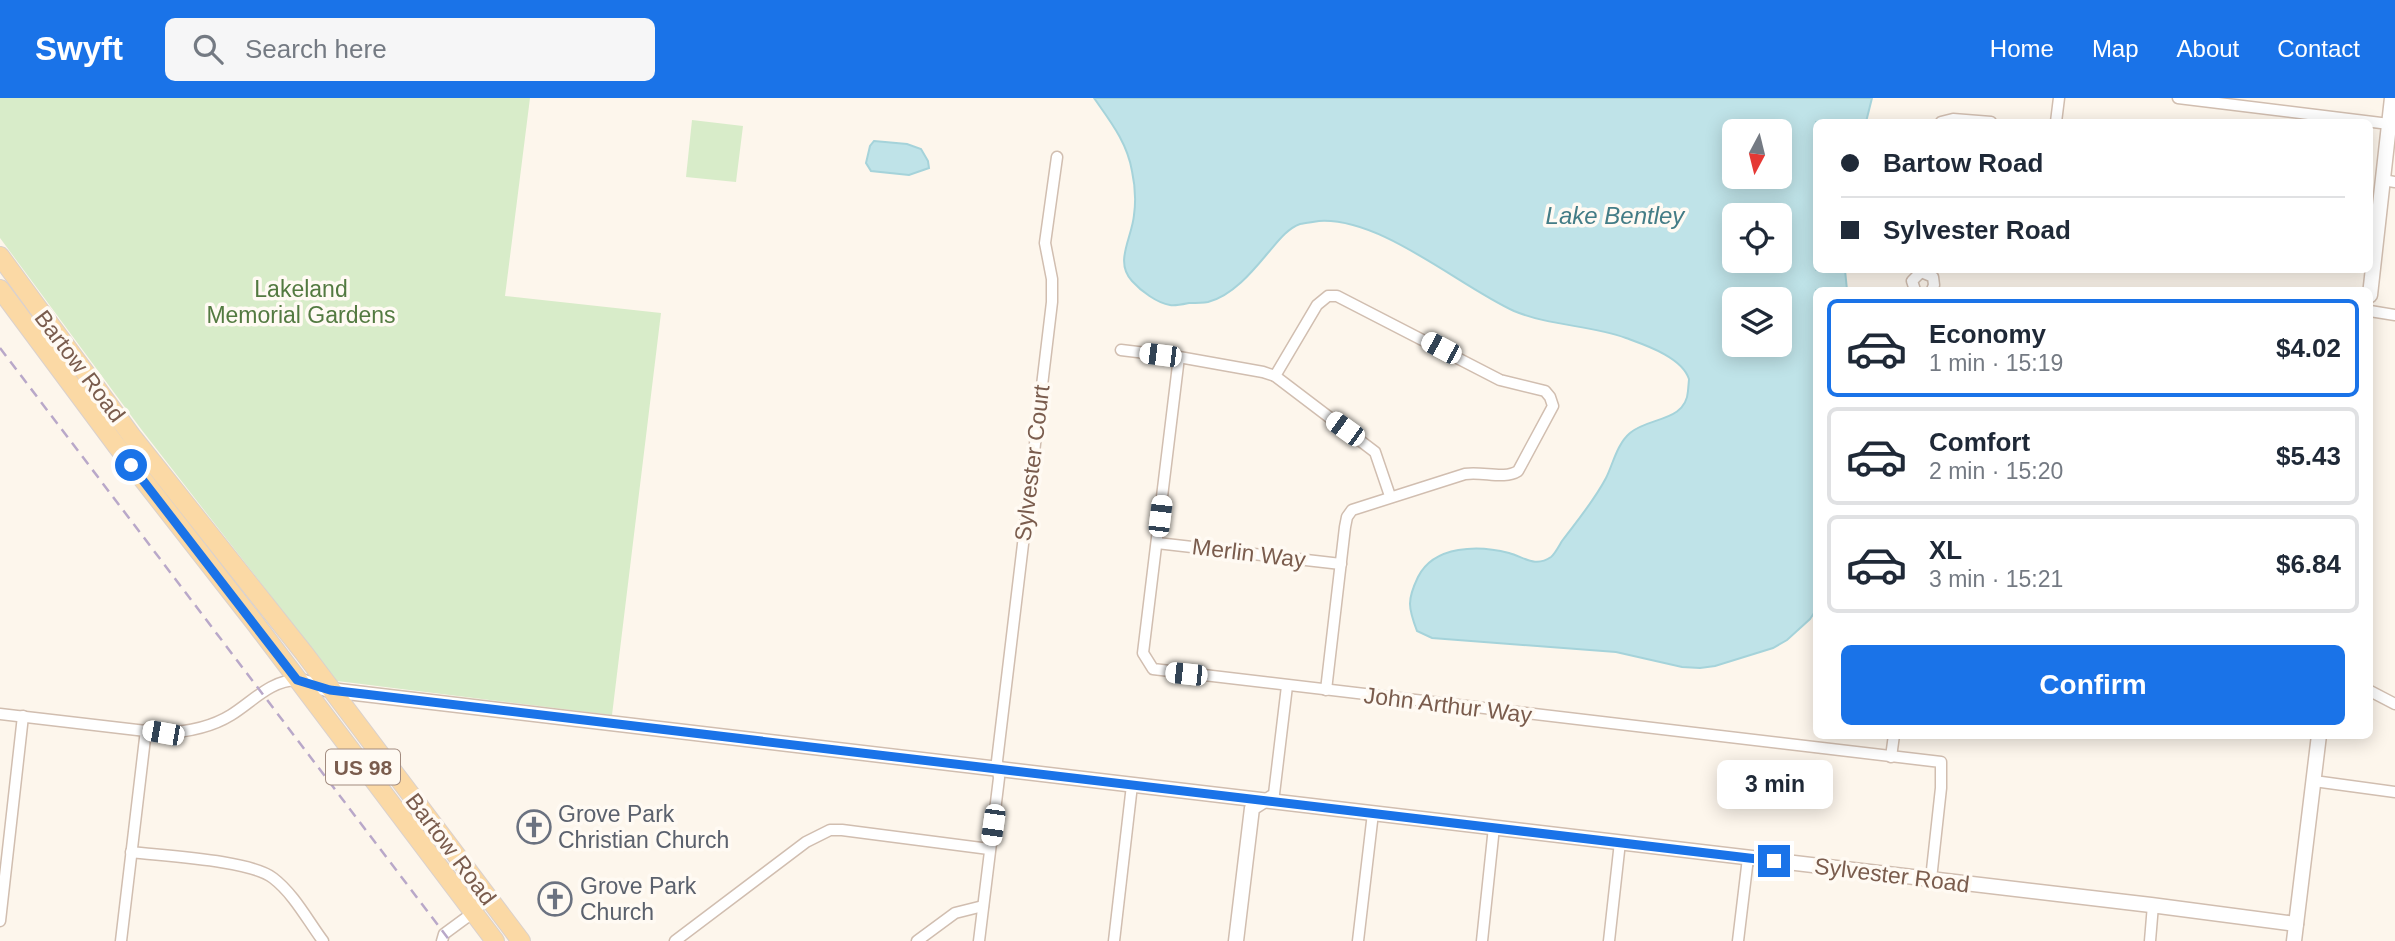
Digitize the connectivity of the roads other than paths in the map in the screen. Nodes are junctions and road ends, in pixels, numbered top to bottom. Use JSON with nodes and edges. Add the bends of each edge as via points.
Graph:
{"nodes":[{"id":1,"x":2059,"y":98,"type":"edge"},
{"id":2,"x":2178,"y":98,"type":"edge"},
{"id":3,"x":2392,"y":98,"type":"edge"},
{"id":4,"x":2056,"y":119,"type":"edge"},
{"id":5,"x":2348,"y":119,"type":"edge"},
{"id":6,"x":2373,"y":122,"type":"edge"},
{"id":7,"x":2389,"y":124,"type":"junction"},
{"id":8,"x":1057,"y":157,"type":"dead end"},
{"id":9,"x":2389,"y":181,"type":"edge"},
{"id":10,"x":2373,"y":238,"type":"edge"},
{"id":11,"x":0,"y":257,"type":"edge"},
{"id":12,"x":1925,"y":273,"type":"edge"},
{"id":13,"x":1933,"y":287,"type":"edge"},
{"id":14,"x":0,"y":289,"type":"edge"},
{"id":15,"x":2373,"y":312,"type":"edge"},
{"id":16,"x":2395,"y":315,"type":"edge"},
{"id":17,"x":1121,"y":350,"type":"dead end"},
{"id":18,"x":1179,"y":357,"type":"junction"},
{"id":19,"x":1275,"y":376,"type":"junction"},
{"id":20,"x":1390,"y":496,"type":"junction"},
{"id":21,"x":1157,"y":542,"type":"junction"},
{"id":22,"x":1341,"y":564,"type":"junction"},
{"id":23,"x":297,"y":680,"type":"junction"},
{"id":24,"x":1287,"y":686,"type":"junction"},
{"id":25,"x":330,"y":690,"type":"junction"},
{"id":26,"x":1326,"y":690,"type":"junction"},
{"id":27,"x":2373,"y":693,"type":"edge"},
{"id":28,"x":2395,"y":704,"type":"edge"},
{"id":29,"x":0,"y":714,"type":"edge"},
{"id":30,"x":23,"y":716,"type":"junction"},
{"id":31,"x":146,"y":730,"type":"junction"},
{"id":32,"x":1893,"y":739,"type":"edge"},
{"id":33,"x":2319,"y":739,"type":"edge"},
{"id":34,"x":1891,"y":757,"type":"junction"},
{"id":35,"x":998,"y":770,"type":"junction"},
{"id":36,"x":2314,"y":781,"type":"junction"},
{"id":37,"x":1132,"y":785,"type":"junction"},
{"id":38,"x":2395,"y":792,"type":"edge"},
{"id":39,"x":1263,"y":801,"type":"junction"},
{"id":40,"x":1373,"y":813,"type":"junction"},
{"id":41,"x":1494,"y":827,"type":"junction"},
{"id":42,"x":1620,"y":842,"type":"junction"},
{"id":43,"x":989,"y":849,"type":"junction"},
{"id":44,"x":131,"y":852,"type":"junction"},
{"id":45,"x":1748,"y":858,"type":"junction"},
{"id":46,"x":1931,"y":879,"type":"junction"},
{"id":47,"x":490,"y":900,"type":"junction"},
{"id":48,"x":2153,"y":905,"type":"junction"},
{"id":49,"x":983,"y":906,"type":"junction"},
{"id":50,"x":473,"y":912,"type":"junction"},
{"id":51,"x":0,"y":921,"type":"edge"},
{"id":52,"x":2296,"y":924,"type":"junction"},
{"id":53,"x":121,"y":941,"type":"edge"},
{"id":54,"x":323,"y":941,"type":"edge"},
{"id":55,"x":442,"y":941,"type":"edge"},
{"id":56,"x":495,"y":941,"type":"edge"},
{"id":57,"x":521,"y":941,"type":"edge"},
{"id":58,"x":675,"y":941,"type":"edge"},
{"id":59,"x":917,"y":941,"type":"edge"},
{"id":60,"x":979,"y":941,"type":"edge"},
{"id":61,"x":1114,"y":941,"type":"edge"},
{"id":62,"x":1236,"y":941,"type":"edge"},
{"id":63,"x":1358,"y":941,"type":"edge"},
{"id":64,"x":1482,"y":941,"type":"edge"},
{"id":65,"x":1609,"y":941,"type":"edge"},
{"id":66,"x":1738,"y":941,"type":"edge"},
{"id":67,"x":2150,"y":941,"type":"edge"},
{"id":68,"x":2294,"y":941,"type":"edge"}],
"edges":[{"from":1,"to":4,"type":"street"},
{"from":2,"to":5,"type":"street"},
{"from":3,"to":7,"type":"street"},
{"from":6,"to":7,"type":"street"},
{"from":7,"to":9,"type":"street"},
{"from":8,"to":35,"type":"street","name":"Sylvester Court","via":[[1045,243],[1052,302]]},
{"from":9,"to":10,"type":"street"},
{"from":11,"to":25,"type":"main road","name":"Bartow Road","number":"US 98","via":[[131,435]]},
{"from":12,"to":13,"type":"street","via":[[1933,277]]},
{"from":14,"to":23,"type":"main road","name":"Bartow Road","number":"US 98"},
{"from":15,"to":16,"type":"street"},
{"from":17,"to":18,"type":"street"},
{"from":18,"to":19,"type":"street"},
{"from":18,"to":21,"type":"street","name":"John Arthur Way"},
{"from":19,"to":20,"type":"street","via":[[1375,452]]},
{"from":19,"to":20,"type":"street","via":[[1317,305],[1328,296],[1337,296],[1500,380],[1537,387],[1550,397],[1550,414],[1511,476],[1465,474]]},
{"from":20,"to":22,"type":"street","via":[[1352,510],[1347,517]]},
{"from":21,"to":22,"type":"street","name":"Merlin Way"},
{"from":21,"to":24,"type":"street","name":"John Arthur Way","via":[[1143,653],[1153,669]]},
{"from":22,"to":26,"type":"street"},
{"from":23,"to":25,"type":"street","name":"Sylvester Road"},
{"from":23,"to":31,"type":"street","via":[[275,684],[229,716],[198,730]]},
{"from":23,"to":50,"type":"main road","name":"Bartow Road","number":"US 98"},
{"from":24,"to":26,"type":"street","name":"John Arthur Way"},
{"from":24,"to":39,"type":"street","via":[[1274,794]]},
{"from":25,"to":35,"type":"street","name":"Sylvester Road"},
{"from":25,"to":47,"type":"main road","name":"Bartow Road","number":"US 98"},
{"from":26,"to":34,"type":"street","name":"John Arthur Way"},
{"from":27,"to":28,"type":"street"},
{"from":29,"to":30,"type":"street"},
{"from":30,"to":31,"type":"street"},
{"from":30,"to":51,"type":"street"},
{"from":31,"to":44,"type":"street"},
{"from":32,"to":34,"type":"street"},
{"from":33,"to":36,"type":"street"},
{"from":34,"to":46,"type":"street","name":"John Arthur Way","via":[[1941,762]]},
{"from":35,"to":37,"type":"street","name":"Sylvester Road"},
{"from":35,"to":43,"type":"street","name":"Sylvester Court"},
{"from":36,"to":38,"type":"street"},
{"from":36,"to":52,"type":"street"},
{"from":37,"to":39,"type":"street","name":"Sylvester Road"},
{"from":37,"to":61,"type":"street"},
{"from":39,"to":40,"type":"street","name":"Sylvester Road"},
{"from":39,"to":62,"type":"street","via":[[1252,808]]},
{"from":40,"to":41,"type":"street","name":"Sylvester Road"},
{"from":40,"to":63,"type":"street"},
{"from":41,"to":42,"type":"street","name":"Sylvester Road"},
{"from":41,"to":64,"type":"street"},
{"from":42,"to":45,"type":"street","name":"Sylvester Road"},
{"from":42,"to":65,"type":"street"},
{"from":43,"to":49,"type":"street","name":"Sylvester Court"},
{"from":43,"to":58,"type":"street","via":[[830,830],[806,842]]},
{"from":44,"to":53,"type":"street"},
{"from":44,"to":54,"type":"street","via":[[256,869],[283,886]]},
{"from":45,"to":46,"type":"street","name":"Sylvester Road"},
{"from":45,"to":66,"type":"street"},
{"from":46,"to":48,"type":"street","name":"Sylvester Road"},
{"from":47,"to":50,"type":"street"},
{"from":47,"to":57,"type":"main road","name":"Bartow Road","number":"US 98"},
{"from":48,"to":52,"type":"street","name":"Sylvester Road"},
{"from":48,"to":67,"type":"street"},
{"from":49,"to":59,"type":"street","via":[[955,913]]},
{"from":49,"to":60,"type":"street","name":"Sylvester Court"},
{"from":50,"to":55,"type":"street","via":[[444,934]]},
{"from":50,"to":56,"type":"main road","name":"Bartow Road","number":"US 98"},
{"from":52,"to":68,"type":"street"}]}
